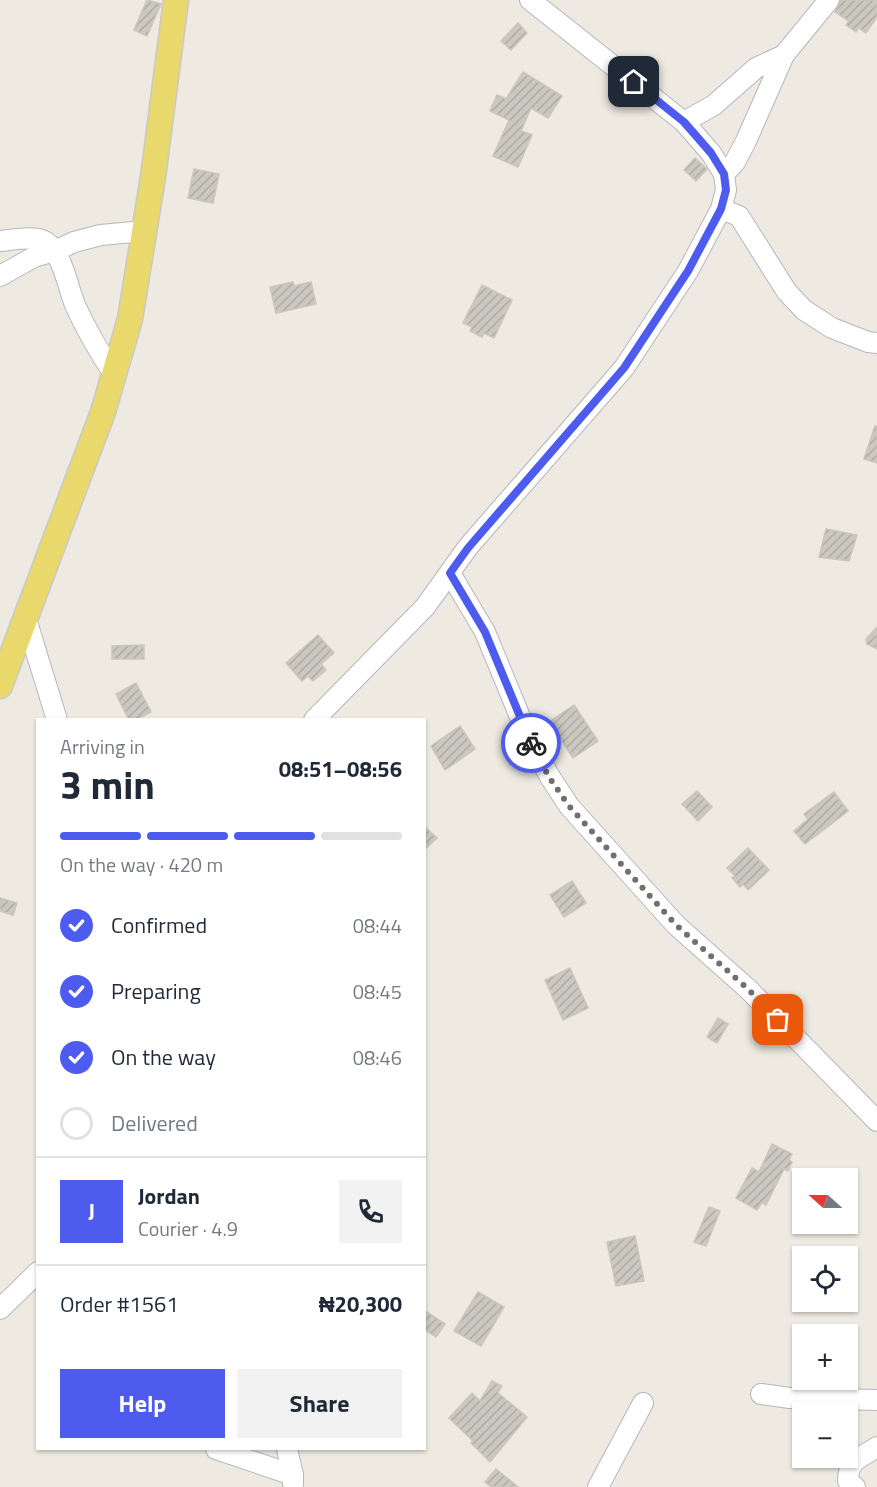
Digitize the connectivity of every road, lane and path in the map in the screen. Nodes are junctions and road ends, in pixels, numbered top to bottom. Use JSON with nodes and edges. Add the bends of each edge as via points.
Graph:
{"nodes":[{"id":1,"x":176,"y":0,"type":"edge"},
{"id":2,"x":530,"y":0,"type":"edge"},
{"id":3,"x":829,"y":0,"type":"edge"},
{"id":4,"x":784,"y":55,"type":"junction"},
{"id":5,"x":684,"y":122,"type":"junction"},
{"id":6,"x":724,"y":174,"type":"junction"},
{"id":7,"x":721,"y":209,"type":"junction"},
{"id":8,"x":144,"y":231,"type":"junction"},
{"id":9,"x":0,"y":241,"type":"edge"},
{"id":10,"x":55,"y":251,"type":"junction"},
{"id":11,"x":0,"y":276,"type":"edge"},
{"id":12,"x":877,"y":343,"type":"edge"},
{"id":13,"x":114,"y":374,"type":"junction"},
{"id":14,"x":450,"y":573,"type":"junction"},
{"id":15,"x":26,"y":619,"type":"junction"},
{"id":16,"x":0,"y":686,"type":"edge"},
{"id":17,"x":56,"y":718,"type":"edge"},
{"id":18,"x":316,"y":718,"type":"edge"},
{"id":19,"x":877,"y":1121,"type":"edge"},
{"id":20,"x":36,"y":1274,"type":"edge"},
{"id":21,"x":0,"y":1309,"type":"edge"},
{"id":22,"x":761,"y":1394,"type":"dead end"},
{"id":23,"x":877,"y":1400,"type":"edge"},
{"id":24,"x":643,"y":1402,"type":"dead end"},
{"id":25,"x":877,"y":1447,"type":"edge"},
{"id":26,"x":218,"y":1450,"type":"edge"},
{"id":27,"x":287,"y":1450,"type":"edge"},
{"id":28,"x":293,"y":1481,"type":"edge"},
{"id":29,"x":598,"y":1487,"type":"edge"},
{"id":30,"x":855,"y":1487,"type":"edge"}],
"edges":[{"from":1,"to":8,"type":"main road"},
{"from":2,"to":5,"type":"street"},
{"from":3,"to":4,"type":"street"},
{"from":4,"to":5,"type":"street","via":[[756,68],[714,105]]},
{"from":4,"to":6,"type":"street","via":[[746,141]]},
{"from":5,"to":6,"type":"street"},
{"from":6,"to":7,"type":"street","via":[[726,190]]},
{"from":7,"to":12,"type":"street","via":[[739,216],[787,292],[804,310],[832,328]]},
{"from":7,"to":14,"type":"street","via":[[688,271],[624,368]]},
{"from":8,"to":10,"type":"street","via":[[101,235]]},
{"from":8,"to":13,"type":"main road","via":[[130,319]]},
{"from":9,"to":10,"type":"street","via":[[44,241]]},
{"from":10,"to":11,"type":"street","via":[[34,257]]},
{"from":10,"to":13,"type":"street","via":[[75,305]]},
{"from":13,"to":15,"type":"main road"},
{"from":14,"to":18,"type":"street","via":[[425,607]]},
{"from":14,"to":19,"type":"street","via":[[485,632],[530,741],[569,806],[676,925],[748,989]]},
{"from":15,"to":16,"type":"main road"},
{"from":15,"to":17,"type":"street"},
{"from":20,"to":21,"type":"street"},
{"from":22,"to":23,"type":"street"},
{"from":24,"to":29,"type":"street"},
{"from":25,"to":30,"type":"street","via":[[853,1462],[848,1471],[848,1481]]},
{"from":26,"to":28,"type":"street"},
{"from":27,"to":28,"type":"street"}]}
